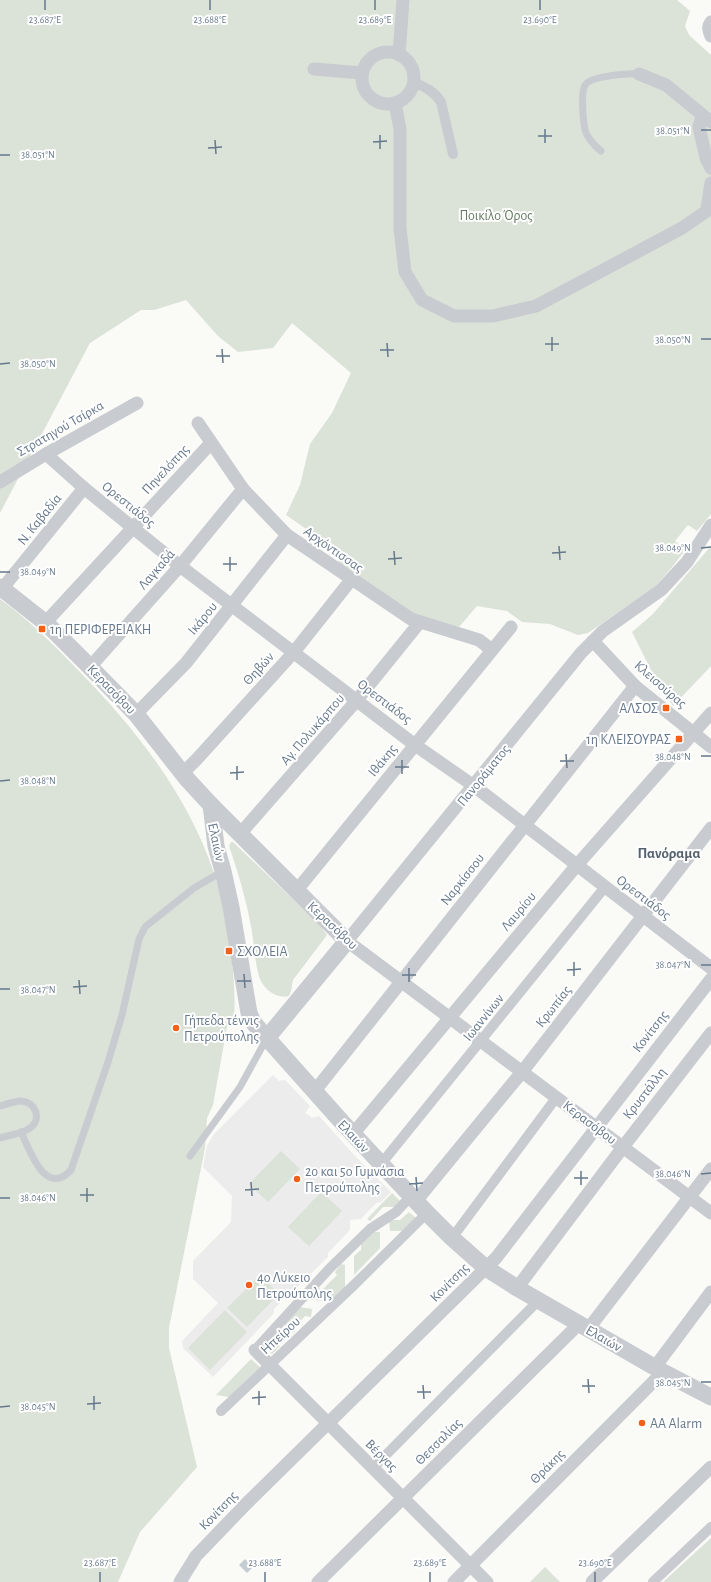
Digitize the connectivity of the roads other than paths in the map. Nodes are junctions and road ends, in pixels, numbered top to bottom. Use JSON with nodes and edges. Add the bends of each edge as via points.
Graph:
{"nodes":[{"id":1,"x":403,"y":0,"type":"edge"},
{"id":2,"x":711,"y":22,"type":"edge"},
{"id":3,"x":711,"y":36,"type":"edge"},
{"id":4,"x":399,"y":55,"type":"junction"},
{"id":5,"x":314,"y":69,"type":"dead end"},
{"id":6,"x":362,"y":73,"type":"junction"},
{"id":7,"x":639,"y":74,"type":"joint"},
{"id":8,"x":413,"y":82,"type":"junction"},
{"id":9,"x":395,"y":103,"type":"junction"},
{"id":10,"x":707,"y":119,"type":"edge"},
{"id":11,"x":602,"y":151,"type":"dead end"},
{"id":12,"x":453,"y":154,"type":"dead end"},
{"id":13,"x":711,"y":168,"type":"edge"},
{"id":14,"x":711,"y":183,"type":"edge"},
{"id":15,"x":709,"y":208,"type":"edge"},
{"id":16,"x":137,"y":402,"type":"dead end"},
{"id":17,"x":198,"y":423,"type":"dead end"},
{"id":18,"x":211,"y":443,"type":"junction"},
{"id":19,"x":46,"y":454,"type":"junction"},
{"id":20,"x":0,"y":482,"type":"edge"},
{"id":21,"x":84,"y":488,"type":"junction"},
{"id":22,"x":243,"y":489,"type":"junction"},
{"id":23,"x":711,"y":525,"type":"edge"},
{"id":24,"x":133,"y":528,"type":"junction"},
{"id":25,"x":287,"y":535,"type":"junction"},
{"id":26,"x":180,"y":566,"type":"junction"},
{"id":27,"x":351,"y":580,"type":"junction"},
{"id":28,"x":1,"y":588,"type":"edge"},
{"id":29,"x":233,"y":606,"type":"junction"},
{"id":30,"x":45,"y":622,"type":"junction"},
{"id":31,"x":420,"y":622,"type":"junction"},
{"id":32,"x":511,"y":627,"type":"dead end"},
{"id":33,"x":593,"y":641,"type":"junction"},
{"id":34,"x":492,"y":650,"type":"junction"},
{"id":35,"x":294,"y":652,"type":"junction"},
{"id":36,"x":90,"y":667,"type":"junction"},
{"id":37,"x":635,"y":686,"type":"junction"},
{"id":38,"x":357,"y":700,"type":"junction"},
{"id":39,"x":711,"y":713,"type":"edge"},
{"id":40,"x":136,"y":714,"type":"junction"},
{"id":41,"x":693,"y":733,"type":"junction"},
{"id":42,"x":416,"y":745,"type":"junction"},
{"id":43,"x":711,"y":747,"type":"edge"},
{"id":44,"x":182,"y":773,"type":"junction"},
{"id":45,"x":474,"y":786,"type":"junction"},
{"id":46,"x":211,"y":805,"type":"junction"},
{"id":47,"x":525,"y":826,"type":"junction"},
{"id":48,"x":711,"y":828,"type":"edge"},
{"id":49,"x":239,"y":835,"type":"junction"},
{"id":50,"x":577,"y":865,"type":"junction"},
{"id":51,"x":223,"y":871,"type":"junction"},
{"id":52,"x":605,"y":887,"type":"junction"},
{"id":53,"x":297,"y":890,"type":"junction"},
{"id":54,"x":643,"y":916,"type":"junction"},
{"id":55,"x":347,"y":941,"type":"junction"},
{"id":56,"x":711,"y":968,"type":"edge"},
{"id":57,"x":711,"y":978,"type":"edge"},
{"id":58,"x":401,"y":982,"type":"junction"},
{"id":59,"x":450,"y":1018,"type":"junction"},
{"id":60,"x":711,"y":1033,"type":"edge"},
{"id":61,"x":267,"y":1038,"type":"junction"},
{"id":62,"x":481,"y":1042,"type":"junction"},
{"id":63,"x":522,"y":1072,"type":"junction"},
{"id":64,"x":314,"y":1092,"type":"junction"},
{"id":65,"x":556,"y":1098,"type":"junction"},
{"id":66,"x":0,"y":1106,"type":"edge"},
{"id":67,"x":596,"y":1127,"type":"junction"},
{"id":68,"x":21,"y":1132,"type":"junction"},
{"id":69,"x":353,"y":1134,"type":"junction"},
{"id":70,"x":0,"y":1138,"type":"edge"},
{"id":71,"x":623,"y":1147,"type":"junction"},
{"id":72,"x":190,"y":1156,"type":"dead end"},
{"id":73,"x":381,"y":1164,"type":"junction"},
{"id":74,"x":711,"y":1169,"type":"edge"},
{"id":75,"x":690,"y":1198,"type":"junction"},
{"id":76,"x":418,"y":1203,"type":"junction"},
{"id":77,"x":711,"y":1213,"type":"edge"},
{"id":78,"x":452,"y":1238,"type":"junction"},
{"id":79,"x":486,"y":1268,"type":"junction"},
{"id":80,"x":517,"y":1288,"type":"junction"},
{"id":81,"x":711,"y":1292,"type":"edge"},
{"id":82,"x":539,"y":1300,"type":"junction"},
{"id":83,"x":584,"y":1326,"type":"junction"},
{"id":84,"x":255,"y":1350,"type":"joint"},
{"id":85,"x":269,"y":1364,"type":"junction"},
{"id":86,"x":659,"y":1370,"type":"junction"},
{"id":87,"x":711,"y":1397,"type":"edge"},
{"id":88,"x":221,"y":1411,"type":"dead end"},
{"id":89,"x":328,"y":1424,"type":"junction"},
{"id":90,"x":711,"y":1467,"type":"edge"},
{"id":91,"x":373,"y":1468,"type":"junction"},
{"id":92,"x":402,"y":1498,"type":"junction"},
{"id":93,"x":711,"y":1527,"type":"edge"},
{"id":94,"x":470,"y":1565,"type":"junction"},
{"id":95,"x":180,"y":1582,"type":"edge"},
{"id":96,"x":318,"y":1582,"type":"edge"},
{"id":97,"x":454,"y":1582,"type":"edge"},
{"id":98,"x":487,"y":1582,"type":"edge"},
{"id":99,"x":592,"y":1582,"type":"edge"},
{"id":100,"x":653,"y":1582,"type":"edge"}],
"edges":[{"from":1,"to":4,"type":"street"},
{"from":2,"to":3,"type":"street","via":[[708,30]]},
{"from":4,"to":6,"type":"street","via":[[392,52],[376,55],[370,59]]},
{"from":4,"to":8,"type":"street","via":[[412,67]]},
{"from":5,"to":6,"type":"street"},
{"from":6,"to":9,"type":"street","via":[[362,82],[370,98],[387,104]]},
{"from":7,"to":10,"type":"street","via":[[666,85]]},
{"from":7,"to":11,"type":"lane","via":[[631,73],[592,80],[583,90],[586,134]]},
{"from":8,"to":9,"type":"street","via":[[410,93]]},
{"from":8,"to":12,"type":"street","via":[[430,89],[441,102]]},
{"from":9,"to":15,"type":"street","via":[[400,129],[400,228],[405,272],[422,300],[454,316],[493,316],[536,306],[682,228]]},
{"from":10,"to":13,"type":"street","via":[[699,127]]},
{"from":14,"to":15,"type":"street"},
{"from":16,"to":19,"type":"street","name":"Στρατηγού Τσίρκα"},
{"from":17,"to":18,"type":"street","name":"Αρχόντισσας"},
{"from":18,"to":22,"type":"street","name":"Αρχόντισσας"},
{"from":18,"to":24,"type":"street","name":"Πηνελόπης"},
{"from":19,"to":20,"type":"street","name":"Στρατηγού Τσίρκα"},
{"from":19,"to":21,"type":"street","name":"Ορεστιάδος"},
{"from":21,"to":24,"type":"street","name":"Ορεστιάδος"},
{"from":21,"to":28,"type":"street","name":"N. Καβαδία"},
{"from":22,"to":25,"type":"street","name":"Αρχόντισσας"},
{"from":22,"to":26,"type":"street","name":"Λαγκαδά"},
{"from":23,"to":33,"type":"street","name":"Πανοράματος","via":[[687,562],[661,590]]},
{"from":24,"to":26,"type":"street","name":"Ορεστιάδος"},
{"from":24,"to":30,"type":"street","name":"Πηνελόπης"},
{"from":25,"to":27,"type":"street","name":"Αρχόντισσας"},
{"from":25,"to":29,"type":"street","name":"Ικάρου"},
{"from":26,"to":29,"type":"street","name":"Ορεστιάδος"},
{"from":26,"to":36,"type":"street","name":"Λαγκαδά"},
{"from":27,"to":31,"type":"street","name":"Αρχόντισσας","via":[[411,619]]},
{"from":27,"to":35,"type":"street","name":"Θηβών"},
{"from":28,"to":30,"type":"street","name":"Κερασόβου"},
{"from":29,"to":35,"type":"street","name":"Ορεστιάδος"},
{"from":29,"to":40,"type":"street","name":"Ικάρου","via":[[186,663]]},
{"from":30,"to":36,"type":"street","name":"Κερασόβου"},
{"from":31,"to":34,"type":"street","name":"Αρχόντισσας","via":[[479,640]]},
{"from":31,"to":38,"type":"street","name":"Αγ. Πολυκάρπου"},
{"from":32,"to":34,"type":"street","name":"Ιθάκης"},
{"from":33,"to":37,"type":"street","name":"Κλεισούρας"},
{"from":33,"to":45,"type":"street","name":"Πανοράματος"},
{"from":34,"to":42,"type":"street","name":"Ιθάκης"},
{"from":35,"to":38,"type":"street","name":"Ορεστιάδος"},
{"from":35,"to":44,"type":"street","name":"Θηβών"},
{"from":36,"to":40,"type":"street","name":"Κερασόβου"},
{"from":37,"to":41,"type":"street","name":"Κλεισούρας"},
{"from":37,"to":47,"type":"street","name":"Ναρκίσσου"},
{"from":38,"to":42,"type":"street","name":"Ορεστιάδος"},
{"from":38,"to":49,"type":"street","name":"Αγ. Πολυκάρπου"},
{"from":39,"to":41,"type":"street","name":"Λαυρίου"},
{"from":40,"to":44,"type":"street","name":"Κερασόβου"},
{"from":41,"to":43,"type":"street","name":"Κλεισούρας"},
{"from":41,"to":50,"type":"street","name":"Λαυρίου"},
{"from":42,"to":45,"type":"street","name":"Ορεστιάδος"},
{"from":42,"to":53,"type":"street","name":"Ιθάκης"},
{"from":44,"to":46,"type":"street","name":"Κερασόβου"},
{"from":45,"to":47,"type":"street","name":"Ορεστιάδος"},
{"from":45,"to":55,"type":"street","name":"Πανοράματος"},
{"from":46,"to":49,"type":"street","name":"Κερασόβου"},
{"from":46,"to":51,"type":"street","name":"Ελαιών","via":[[216,846]]},
{"from":47,"to":50,"type":"street","name":"Ορεστιάδος"},
{"from":47,"to":58,"type":"street","name":"Ναρκίσσου"},
{"from":48,"to":54,"type":"street","name":"Κρωπίας"},
{"from":49,"to":53,"type":"street","name":"Κερασόβου"},
{"from":50,"to":52,"type":"street","name":"Ορεστιάδος"},
{"from":50,"to":59,"type":"street","name":"Λαυρίου"},
{"from":51,"to":61,"type":"street","name":"Ελαιών","via":[[249,1013],[253,1022]]},
{"from":51,"to":68,"type":"lane","via":[[194,888],[145,927],[110,1056],[71,1170],[58,1178],[46,1176],[40,1170]]},
{"from":52,"to":54,"type":"street","name":"Ορεστιάδος"},
{"from":52,"to":62,"type":"street","name":"Ιωαννίνων"},
{"from":53,"to":55,"type":"street","name":"Κερασόβου"},
{"from":54,"to":56,"type":"street","name":"Ορεστιάδος"},
{"from":54,"to":63,"type":"street","name":"Κρωπίας"},
{"from":55,"to":58,"type":"street","name":"Κερασόβου"},
{"from":55,"to":61,"type":"street","name":"Πανοράματος"},
{"from":57,"to":67,"type":"street","name":"Κονίτσης"},
{"from":58,"to":59,"type":"street","name":"Κερασόβου"},
{"from":58,"to":64,"type":"street","name":"Ναρκίσσου"},
{"from":59,"to":62,"type":"street","name":"Κερασόβου"},
{"from":59,"to":69,"type":"street","name":"Λαυρίου"},
{"from":60,"to":71,"type":"street","name":"Κρυστάλλη"},
{"from":61,"to":64,"type":"street","name":"Ελαιών"},
{"from":61,"to":72,"type":"lane","via":[[240,1087]]},
{"from":62,"to":63,"type":"street","name":"Κερασόβου"},
{"from":62,"to":73,"type":"street","name":"Ιωαννίνων"},
{"from":63,"to":65,"type":"street","name":"Κερασόβου"},
{"from":63,"to":76,"type":"street","name":"Κρωπίας"},
{"from":64,"to":69,"type":"street","name":"Ελαιών"},
{"from":65,"to":67,"type":"street","name":"Κερασόβου"},
{"from":65,"to":78,"type":"street"},
{"from":66,"to":68,"type":"lane","via":[[20,1101],[33,1106],[36,1122]]},
{"from":67,"to":71,"type":"street","name":"Κερασόβου"},
{"from":67,"to":79,"type":"street","name":"Κονίτσης"},
{"from":68,"to":70,"type":"lane"},
{"from":69,"to":73,"type":"street","name":"Ελαιών"},
{"from":71,"to":75,"type":"street","name":"Κερασόβου"},
{"from":71,"to":80,"type":"street","name":"Κρυστάλλη"},
{"from":73,"to":76,"type":"street","name":"Ελαιών"},
{"from":74,"to":75,"type":"street","name":"Θεσσαλίας"},
{"from":75,"to":77,"type":"street","name":"Κερασόβου"},
{"from":75,"to":83,"type":"street","name":"Θεσσαλίας"},
{"from":76,"to":78,"type":"street","name":"Ελαιών"},
{"from":76,"to":84,"type":"street","name":"Ηπείρου","via":[[396,1212],[370,1229],[330,1268]]},
{"from":76,"to":85,"type":"street","name":"Ηπείρου","via":[[352,1286]]},
{"from":78,"to":79,"type":"street","name":"Ελαιών"},
{"from":79,"to":80,"type":"street","name":"Ελαιών"},
{"from":79,"to":89,"type":"street","name":"Κονίτσης"},
{"from":80,"to":82,"type":"street","name":"Ελαιών"},
{"from":81,"to":86,"type":"street","name":"Θράκης"},
{"from":82,"to":83,"type":"street","name":"Ελαιών"},
{"from":82,"to":91,"type":"street"},
{"from":83,"to":86,"type":"street","name":"Ελαιών"},
{"from":83,"to":92,"type":"street","name":"Θεσσαλίας"},
{"from":84,"to":85,"type":"street","name":"Βέργας"},
{"from":85,"to":88,"type":"street","name":"Ηπείρου"},
{"from":85,"to":89,"type":"street","name":"Βέργας"},
{"from":86,"to":87,"type":"street","name":"Ελαιών"},
{"from":86,"to":94,"type":"street","name":"Θράκης"},
{"from":89,"to":91,"type":"street","name":"Βέργας"},
{"from":89,"to":95,"type":"street","name":"Κονίτσης","via":[[196,1556]]},
{"from":90,"to":99,"type":"street"},
{"from":91,"to":92,"type":"street","name":"Βέργας"},
{"from":92,"to":94,"type":"street","name":"Βέργας"},
{"from":92,"to":96,"type":"street","name":"Θεσσαλίας"},
{"from":93,"to":100,"type":"street"},
{"from":94,"to":97,"type":"street","name":"Θράκης"},
{"from":94,"to":98,"type":"street","name":"Βέργας"}]}
